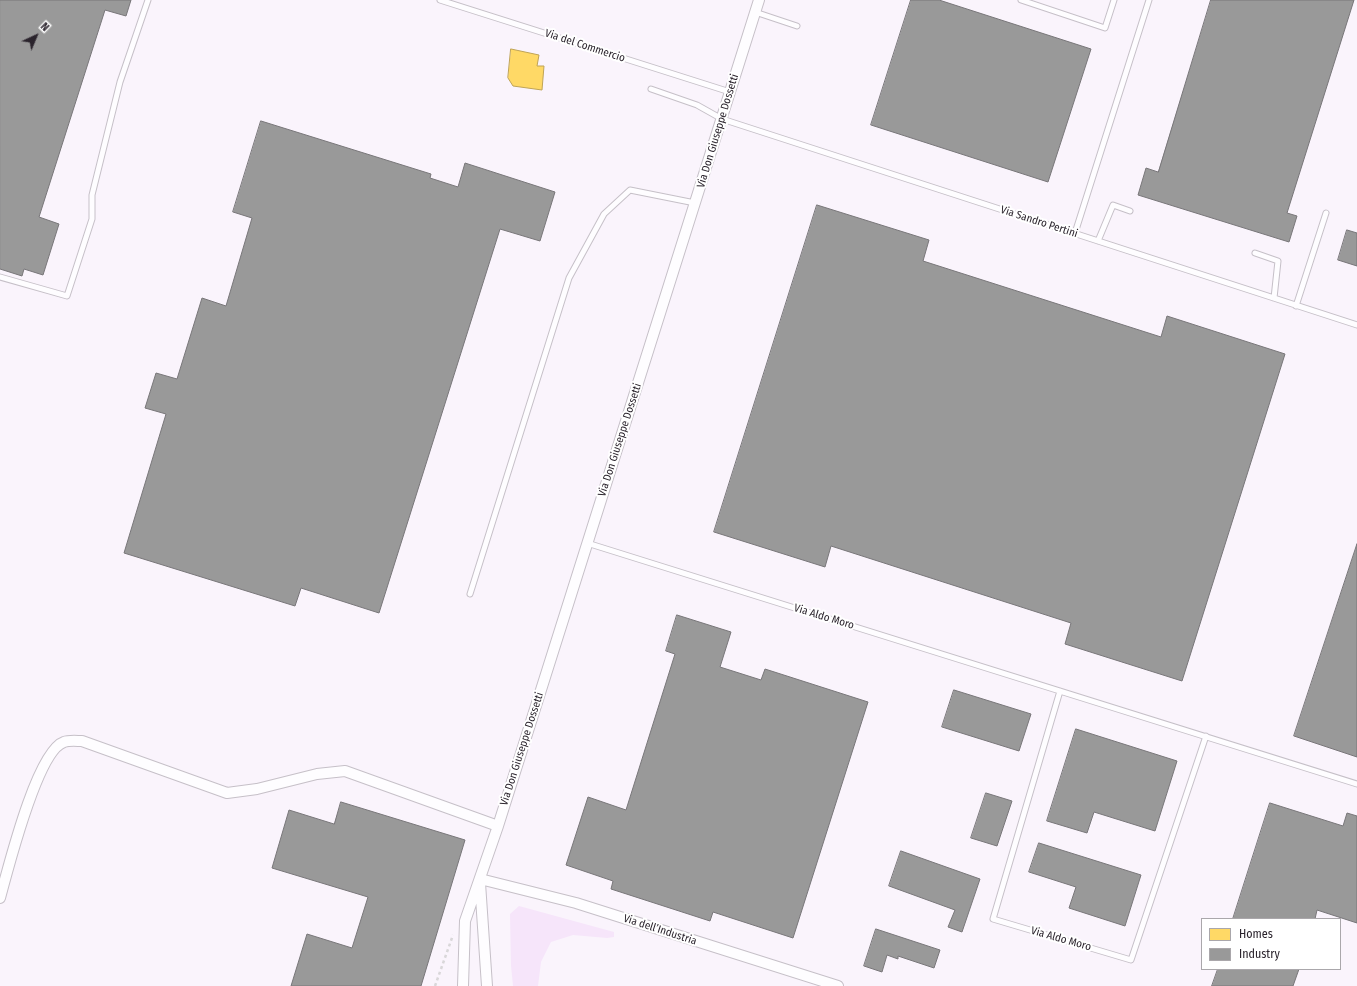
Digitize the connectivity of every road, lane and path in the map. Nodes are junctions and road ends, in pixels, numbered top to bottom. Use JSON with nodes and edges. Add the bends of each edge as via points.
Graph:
{"nodes":[{"id":1,"x":148,"y":0,"type":"edge"},
{"id":2,"x":440,"y":0,"type":"edge"},
{"id":3,"x":759,"y":0,"type":"edge"},
{"id":4,"x":1020,"y":0,"type":"edge"},
{"id":5,"x":1114,"y":0,"type":"edge"},
{"id":6,"x":1149,"y":0,"type":"edge"},
{"id":7,"x":755,"y":12,"type":"junction"},
{"id":8,"x":797,"y":26,"type":"dead end"},
{"id":9,"x":651,"y":88,"type":"dead end"},
{"id":10,"x":730,"y":92,"type":"junction"},
{"id":11,"x":722,"y":119,"type":"junction"},
{"id":12,"x":695,"y":203,"type":"junction"},
{"id":13,"x":1130,"y":211,"type":"dead end"},
{"id":14,"x":1326,"y":213,"type":"dead end"},
{"id":15,"x":1075,"y":233,"type":"junction"},
{"id":16,"x":1098,"y":241,"type":"junction"},
{"id":17,"x":1255,"y":253,"type":"dead end"},
{"id":18,"x":0,"y":277,"type":"edge"},
{"id":19,"x":1274,"y":298,"type":"junction"},
{"id":20,"x":1296,"y":306,"type":"junction"},
{"id":21,"x":1357,"y":325,"type":"edge"},
{"id":22,"x":587,"y":543,"type":"junction"},
{"id":23,"x":470,"y":594,"type":"dead end"},
{"id":24,"x":1060,"y":691,"type":"junction"},
{"id":25,"x":1206,"y":736,"type":"junction"},
{"id":26,"x":1357,"y":784,"type":"edge"},
{"id":27,"x":498,"y":826,"type":"junction"},
{"id":28,"x":480,"y":880,"type":"junction"},
{"id":29,"x":0,"y":898,"type":"edge"},
{"id":30,"x":463,"y":986,"type":"edge"},
{"id":31,"x":488,"y":986,"type":"edge"},
{"id":32,"x":838,"y":986,"type":"edge"}],
"edges":[{"from":1,"to":18,"type":"lane","via":[[120,82],[92,195],[92,219],[67,296]]},
{"from":2,"to":10,"type":"lane","name":"Via del Commercio"},
{"from":3,"to":7,"type":"street","name":"Via Don Giuseppe Dossetti"},
{"from":4,"to":5,"type":"lane","via":[[1105,28]]},
{"from":6,"to":15,"type":"lane"},
{"from":7,"to":8,"type":"lane"},
{"from":7,"to":10,"type":"street","name":"Via Don Giuseppe Dossetti"},
{"from":9,"to":11,"type":"lane","name":"Via Sandro Pertini","via":[[697,105]]},
{"from":10,"to":11,"type":"street","name":"Via Don Giuseppe Dossetti"},
{"from":11,"to":12,"type":"street","name":"Via Don Giuseppe Dossetti"},
{"from":11,"to":15,"type":"lane","name":"Via Sandro Pertini"},
{"from":12,"to":22,"type":"street","name":"Via Don Giuseppe Dossetti"},
{"from":12,"to":23,"type":"lane","via":[[630,190],[604,214],[569,278]]},
{"from":13,"to":16,"type":"lane","via":[[1113,205]]},
{"from":14,"to":20,"type":"lane"},
{"from":15,"to":16,"type":"lane","name":"Via Sandro Pertini"},
{"from":16,"to":19,"type":"lane","name":"Via Sandro Pertini"},
{"from":17,"to":19,"type":"lane","via":[[1278,261]]},
{"from":19,"to":20,"type":"lane","name":"Via Sandro Pertini"},
{"from":20,"to":21,"type":"lane","name":"Via Sandro Pertini"},
{"from":22,"to":24,"type":"lane","name":"Via Aldo Moro"},
{"from":22,"to":27,"type":"street","name":"Via Don Giuseppe Dossetti"},
{"from":24,"to":25,"type":"lane","name":"Via Aldo Moro"},
{"from":24,"to":25,"type":"lane","name":"Via Aldo Moro","via":[[993,919],[1131,960]]},
{"from":25,"to":26,"type":"lane","name":"Via Aldo Moro"},
{"from":27,"to":28,"type":"street","name":"Via Don Giuseppe Dossetti"},
{"from":27,"to":29,"type":"street","via":[[345,771],[317,774],[257,789],[227,793],[82,741],[64,741],[53,750],[45,764],[21,821]]},
{"from":28,"to":30,"type":"street","name":"Via Don Giuseppe Dossetti","via":[[465,921]]},
{"from":28,"to":31,"type":"street","name":"Via Don Giuseppe Dossetti"},
{"from":28,"to":32,"type":"street","name":"Via dell’Industria","via":[[576,903]]}]}
